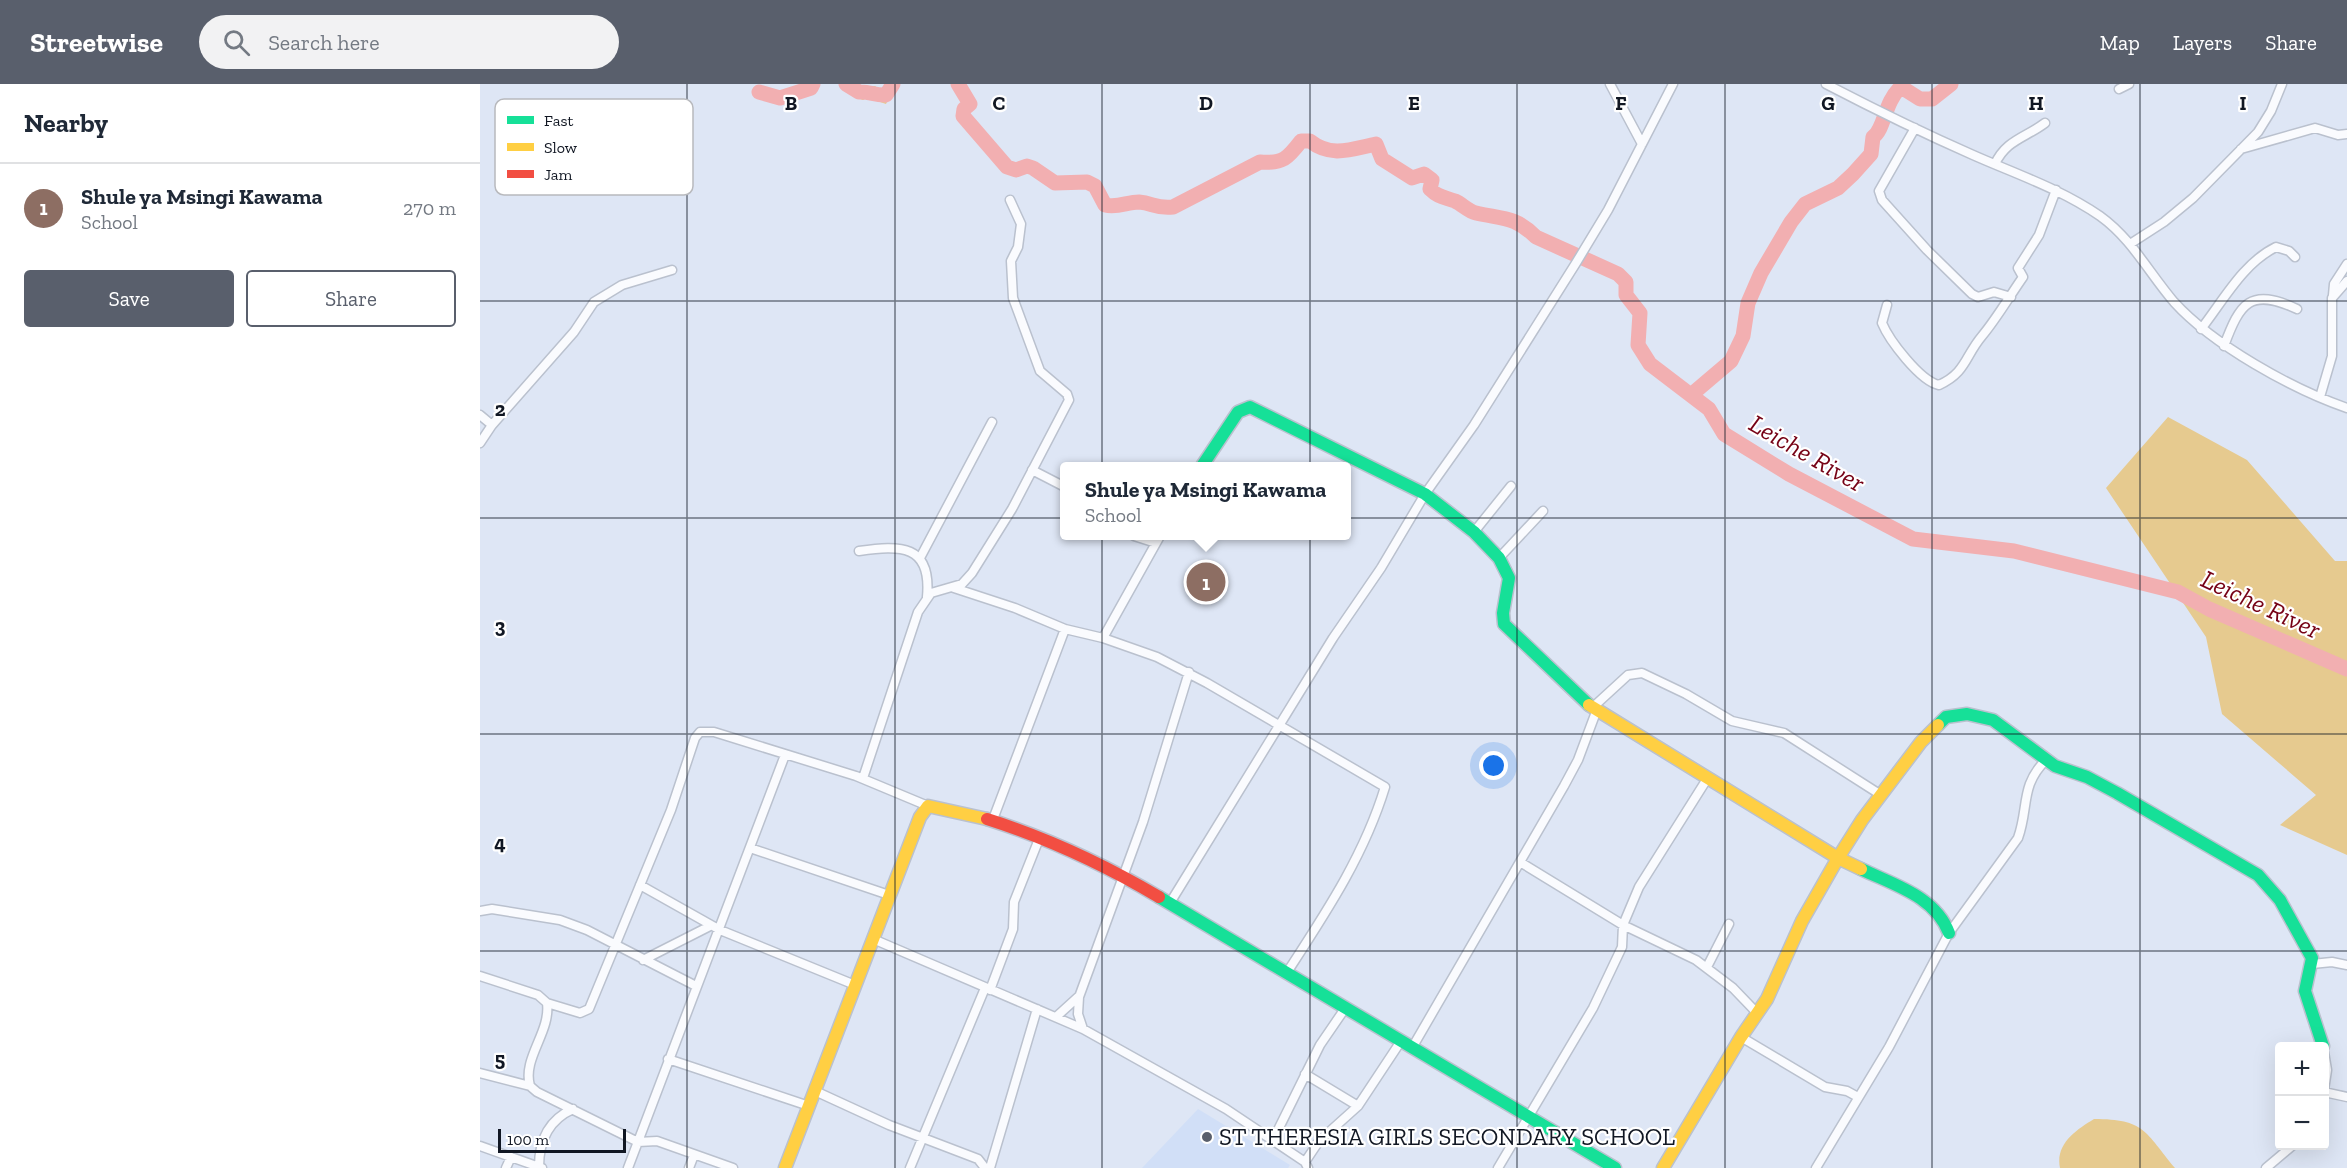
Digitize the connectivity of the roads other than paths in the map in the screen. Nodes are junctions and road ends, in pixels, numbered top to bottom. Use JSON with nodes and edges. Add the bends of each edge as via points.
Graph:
{"nodes":[{"id":1,"x":1610,"y":84,"type":"edge"},
{"id":2,"x":1673,"y":84,"type":"edge"},
{"id":3,"x":1826,"y":84,"type":"edge"},
{"id":4,"x":2129,"y":84,"type":"edge"},
{"id":5,"x":2282,"y":84,"type":"edge"},
{"id":6,"x":2119,"y":89,"type":"dead end"},
{"id":7,"x":2045,"y":123,"type":"dead end"},
{"id":8,"x":1915,"y":128,"type":"junction"},
{"id":9,"x":2347,"y":134,"type":"edge"},
{"id":10,"x":1642,"y":144,"type":"junction"},
{"id":11,"x":2239,"y":149,"type":"junction"},
{"id":12,"x":1995,"y":164,"type":"junction"},
{"id":13,"x":2056,"y":190,"type":"junction"},
{"id":14,"x":1010,"y":200,"type":"dead end"},
{"id":15,"x":2130,"y":244,"type":"junction"},
{"id":16,"x":2295,"y":257,"type":"dead end"},
{"id":17,"x":2347,"y":264,"type":"edge"},
{"id":18,"x":672,"y":270,"type":"dead end"},
{"id":19,"x":2347,"y":281,"type":"edge"},
{"id":20,"x":2334,"y":296,"type":"junction"},
{"id":21,"x":2010,"y":297,"type":"junction"},
{"id":22,"x":1887,"y":305,"type":"dead end"},
{"id":23,"x":2297,"y":309,"type":"dead end"},
{"id":24,"x":2201,"y":328,"type":"junction"},
{"id":25,"x":2224,"y":346,"type":"junction"},
{"id":26,"x":2320,"y":397,"type":"junction"},
{"id":27,"x":2347,"y":408,"type":"edge"},
{"id":28,"x":480,"y":415,"type":"edge"},
{"id":29,"x":992,"y":422,"type":"dead end"},
{"id":30,"x":492,"y":424,"type":"junction"},
{"id":31,"x":480,"y":443,"type":"edge"},
{"id":32,"x":1205,"y":462,"type":"edge"},
{"id":33,"x":1032,"y":470,"type":"junction"},
{"id":34,"x":1060,"y":484,"type":"edge"},
{"id":35,"x":1511,"y":486,"type":"dead end"},
{"id":36,"x":1425,"y":494,"type":"junction"},
{"id":37,"x":1543,"y":511,"type":"dead end"},
{"id":38,"x":1474,"y":532,"type":"junction"},
{"id":39,"x":1157,"y":540,"type":"edge"},
{"id":40,"x":859,"y":551,"type":"dead end"},
{"id":41,"x":920,"y":558,"type":"junction"},
{"id":42,"x":1499,"y":558,"type":"junction"},
{"id":43,"x":954,"y":588,"type":"junction"},
{"id":44,"x":927,"y":597,"type":"junction"},
{"id":45,"x":1065,"y":629,"type":"junction"},
{"id":46,"x":1103,"y":638,"type":"junction"},
{"id":47,"x":1189,"y":672,"type":"junction"},
{"id":48,"x":1594,"y":710,"type":"junction"},
{"id":49,"x":1278,"y":726,"type":"junction"},
{"id":50,"x":785,"y":755,"type":"junction"},
{"id":51,"x":2046,"y":760,"type":"junction"},
{"id":52,"x":863,"y":778,"type":"junction"},
{"id":53,"x":1707,"y":779,"type":"junction"},
{"id":54,"x":1881,"y":795,"type":"junction"},
{"id":55,"x":928,"y":806,"type":"junction"},
{"id":56,"x":992,"y":822,"type":"junction"},
{"id":57,"x":1039,"y":839,"type":"junction"},
{"id":58,"x":750,"y":848,"type":"junction"},
{"id":59,"x":1838,"y":858,"type":"junction"},
{"id":60,"x":1520,"y":862,"type":"junction"},
{"id":61,"x":1123,"y":876,"type":"junction"},
{"id":62,"x":640,"y":885,"type":"junction"},
{"id":63,"x":890,"y":895,"type":"junction"},
{"id":64,"x":1170,"y":903,"type":"junction"},
{"id":65,"x":480,"y":911,"type":"edge"},
{"id":66,"x":1729,"y":924,"type":"dead end"},
{"id":67,"x":1623,"y":925,"type":"junction"},
{"id":68,"x":710,"y":926,"type":"junction"},
{"id":69,"x":720,"y":930,"type":"junction"},
{"id":70,"x":1949,"y":933,"type":"junction"},
{"id":71,"x":873,"y":939,"type":"junction"},
{"id":72,"x":616,"y":946,"type":"junction"},
{"id":73,"x":643,"y":960,"type":"junction"},
{"id":74,"x":2312,"y":964,"type":"junction"},
{"id":75,"x":2347,"y":965,"type":"edge"},
{"id":76,"x":1707,"y":967,"type":"junction"},
{"id":77,"x":1286,"y":974,"type":"junction"},
{"id":78,"x":480,"y":976,"type":"edge"},
{"id":79,"x":855,"y":985,"type":"junction"},
{"id":80,"x":696,"y":986,"type":"junction"},
{"id":81,"x":988,"y":989,"type":"junction"},
{"id":82,"x":1079,"y":997,"type":"junction"},
{"id":83,"x":547,"y":1004,"type":"junction"},
{"id":84,"x":1346,"y":1007,"type":"junction"},
{"id":85,"x":1037,"y":1009,"type":"junction"},
{"id":86,"x":1758,"y":1014,"type":"junction"},
{"id":87,"x":1056,"y":1017,"type":"junction"},
{"id":88,"x":1083,"y":1029,"type":"junction"},
{"id":89,"x":1741,"y":1037,"type":"junction"},
{"id":90,"x":2321,"y":1042,"type":"edge"},
{"id":91,"x":1407,"y":1044,"type":"junction"},
{"id":92,"x":668,"y":1059,"type":"junction"},
{"id":93,"x":480,"y":1073,"type":"edge"},
{"id":94,"x":1305,"y":1074,"type":"junction"},
{"id":95,"x":530,"y":1086,"type":"junction"},
{"id":96,"x":815,"y":1091,"type":"junction"},
{"id":97,"x":2329,"y":1092,"type":"edge"},
{"id":98,"x":1858,"y":1097,"type":"junction"},
{"id":99,"x":2347,"y":1097,"type":"edge"},
{"id":100,"x":809,"y":1106,"type":"junction"},
{"id":101,"x":1358,"y":1106,"type":"junction"},
{"id":102,"x":573,"y":1109,"type":"junction"},
{"id":103,"x":1529,"y":1118,"type":"junction"},
{"id":104,"x":645,"y":1122,"type":"junction"},
{"id":105,"x":922,"y":1137,"type":"junction"},
{"id":106,"x":1273,"y":1140,"type":"junction"},
{"id":107,"x":657,"y":1141,"type":"junction"},
{"id":108,"x":638,"y":1142,"type":"junction"},
{"id":109,"x":480,"y":1146,"type":"edge"},
{"id":110,"x":2287,"y":1150,"type":"edge"},
{"id":111,"x":994,"y":1152,"type":"junction"},
{"id":112,"x":694,"y":1155,"type":"junction"},
{"id":113,"x":511,"y":1157,"type":"junction"},
{"id":114,"x":978,"y":1159,"type":"junction"},
{"id":115,"x":1307,"y":1165,"type":"edge"},
{"id":116,"x":541,"y":1167,"type":"edge"},
{"id":117,"x":506,"y":1168,"type":"edge"},
{"id":118,"x":628,"y":1168,"type":"edge"},
{"id":119,"x":689,"y":1168,"type":"edge"},
{"id":120,"x":732,"y":1168,"type":"edge"},
{"id":121,"x":785,"y":1168,"type":"edge"},
{"id":122,"x":910,"y":1168,"type":"edge"},
{"id":123,"x":985,"y":1168,"type":"edge"},
{"id":124,"x":990,"y":1168,"type":"edge"},
{"id":125,"x":1498,"y":1168,"type":"edge"},
{"id":126,"x":1615,"y":1168,"type":"edge"},
{"id":127,"x":1663,"y":1168,"type":"edge"},
{"id":128,"x":1816,"y":1168,"type":"edge"},
{"id":129,"x":2266,"y":1168,"type":"edge"}],
"edges":[{"from":1,"to":10,"type":"street"},
{"from":2,"to":10,"type":"street"},
{"from":3,"to":8,"type":"street"},
{"from":4,"to":6,"type":"street"},
{"from":5,"to":11,"type":"street","via":[[2266,121]]},
{"from":7,"to":12,"type":"street","via":[[2006,145]]},
{"from":8,"to":12,"type":"street"},
{"from":8,"to":21,"type":"street","via":[[1883,182],[1879,191],[1882,200],[1972,294],[1978,297],[1994,292]]},
{"from":9,"to":11,"type":"street","via":[[2315,128]]},
{"from":10,"to":36,"type":"street","via":[[1576,263],[1474,425]]},
{"from":11,"to":15,"type":"street","via":[[2193,198]]},
{"from":12,"to":13,"type":"street"},
{"from":13,"to":15,"type":"street","via":[[2101,217]]},
{"from":13,"to":21,"type":"street","via":[[2039,236],[2019,265],[2023,278]]},
{"from":14,"to":33,"type":"street","via":[[1020,224],[1011,261],[1013,298],[1040,371],[1069,400]]},
{"from":15,"to":24,"type":"street","via":[[2173,300]]},
{"from":16,"to":24,"type":"street","via":[[2276,247],[2267,251]]},
{"from":17,"to":20,"type":"street","via":[[2334,284]]},
{"from":18,"to":30,"type":"street","via":[[622,285],[594,302],[574,332]]},
{"from":19,"to":20,"type":"street"},
{"from":20,"to":26,"type":"street","via":[[2332,356]]},
{"from":21,"to":22,"type":"street","via":[[1962,369],[1939,386],[1927,380],[1886,331],[1882,323]]},
{"from":23,"to":25,"type":"street","via":[[2275,300],[2247,302],[2237,313]]},
{"from":24,"to":25,"type":"street"},
{"from":25,"to":26,"type":"street"},
{"from":26,"to":27,"type":"street"},
{"from":28,"to":30,"type":"street"},
{"from":29,"to":41,"type":"street"},
{"from":30,"to":31,"type":"street"},
{"from":32,"to":36,"type":"street","via":[[1238,412],[1250,407]]},
{"from":33,"to":34,"type":"street"},
{"from":33,"to":43,"type":"street","via":[[972,573]]},
{"from":35,"to":38,"type":"street"},
{"from":36,"to":38,"type":"street"},
{"from":36,"to":49,"type":"street"},
{"from":37,"to":42,"type":"street"},
{"from":38,"to":42,"type":"street"},
{"from":39,"to":46,"type":"street"},
{"from":40,"to":41,"type":"street","via":[[901,548]]},
{"from":41,"to":44,"type":"street","via":[[927,573]]},
{"from":42,"to":48,"type":"street","via":[[1509,578],[1504,624]]},
{"from":43,"to":44,"type":"street","via":[[938,590]]},
{"from":43,"to":45,"type":"street"},
{"from":44,"to":52,"type":"street","via":[[918,612]]},
{"from":45,"to":46,"type":"street"},
{"from":45,"to":56,"type":"street"},
{"from":46,"to":47,"type":"street"},
{"from":47,"to":49,"type":"street"},
{"from":47,"to":61,"type":"street"},
{"from":48,"to":53,"type":"street"},
{"from":48,"to":54,"type":"street","via":[[1628,675],[1642,673],[1732,721],[1784,733]]},
{"from":48,"to":60,"type":"street","via":[[1578,760]]},
{"from":49,"to":64,"type":"street"},
{"from":49,"to":77,"type":"street","via":[[1385,787],[1346,879]]},
{"from":50,"to":52,"type":"street"},
{"from":50,"to":58,"type":"street"},
{"from":50,"to":62,"type":"street","via":[[714,732],[700,732]]},
{"from":51,"to":54,"type":"street","via":[[1993,720],[1957,714],[1938,723]]},
{"from":51,"to":70,"type":"street","via":[[2026,794],[2018,838]]},
{"from":51,"to":74,"type":"street","via":[[2117,793],[2264,879],[2294,921]]},
{"from":52,"to":55,"type":"street"},
{"from":53,"to":59,"type":"street"},
{"from":53,"to":67,"type":"street","via":[[1639,887]]},
{"from":54,"to":59,"type":"street"},
{"from":55,"to":56,"type":"street"},
{"from":55,"to":63,"type":"street","via":[[920,817]]},
{"from":56,"to":57,"type":"street"},
{"from":57,"to":61,"type":"street"},
{"from":57,"to":81,"type":"street","via":[[1014,902],[1013,929]]},
{"from":58,"to":63,"type":"street"},
{"from":58,"to":69,"type":"street"},
{"from":59,"to":70,"type":"street","via":[[1926,900],[1943,917]]},
{"from":59,"to":86,"type":"street","via":[[1802,921],[1776,983]]},
{"from":60,"to":67,"type":"street"},
{"from":60,"to":91,"type":"street"},
{"from":61,"to":64,"type":"street"},
{"from":61,"to":82,"type":"street"},
{"from":62,"to":68,"type":"street"},
{"from":62,"to":72,"type":"street"},
{"from":63,"to":71,"type":"street"},
{"from":64,"to":77,"type":"street"},
{"from":65,"to":72,"type":"street","via":[[492,909],[560,920]]},
{"from":66,"to":76,"type":"street"},
{"from":67,"to":76,"type":"street"},
{"from":67,"to":103,"type":"street","via":[[1622,947],[1604,987]]},
{"from":68,"to":69,"type":"street"},
{"from":68,"to":73,"type":"street"},
{"from":69,"to":79,"type":"street"},
{"from":69,"to":80,"type":"street"},
{"from":70,"to":98,"type":"street"},
{"from":71,"to":79,"type":"street"},
{"from":71,"to":81,"type":"street"},
{"from":72,"to":73,"type":"street"},
{"from":72,"to":83,"type":"street","via":[[589,1009],[579,1013]]},
{"from":73,"to":80,"type":"street"},
{"from":74,"to":75,"type":"street"},
{"from":74,"to":90,"type":"street","via":[[2306,991]]},
{"from":76,"to":86,"type":"street"},
{"from":77,"to":84,"type":"street"},
{"from":78,"to":83,"type":"street","via":[[538,996]]},
{"from":79,"to":96,"type":"street"},
{"from":80,"to":92,"type":"street"},
{"from":81,"to":85,"type":"street"},
{"from":81,"to":105,"type":"street"},
{"from":82,"to":87,"type":"street"},
{"from":82,"to":88,"type":"street","via":[[1078,1014]]},
{"from":83,"to":95,"type":"street","via":[[530,1065]]},
{"from":84,"to":91,"type":"street"},
{"from":84,"to":94,"type":"street"},
{"from":85,"to":87,"type":"street"},
{"from":85,"to":111,"type":"street"},
{"from":86,"to":89,"type":"street"},
{"from":87,"to":88,"type":"street"},
{"from":88,"to":106,"type":"street","via":[[1226,1109]]},
{"from":89,"to":98,"type":"street","via":[[1825,1087]]},
{"from":89,"to":127,"type":"street"},
{"from":91,"to":101,"type":"street"},
{"from":91,"to":103,"type":"street"},
{"from":92,"to":100,"type":"street"},
{"from":92,"to":104,"type":"street"},
{"from":93,"to":95,"type":"street"},
{"from":94,"to":101,"type":"street"},
{"from":94,"to":106,"type":"street"},
{"from":95,"to":102,"type":"street"},
{"from":96,"to":100,"type":"street"},
{"from":96,"to":105,"type":"street"},
{"from":97,"to":99,"type":"street"},
{"from":98,"to":128,"type":"street"},
{"from":100,"to":121,"type":"street"},
{"from":101,"to":115,"type":"street","via":[[1319,1141]]},
{"from":102,"to":108,"type":"street"},
{"from":102,"to":116,"type":"street","via":[[556,1119],[543,1137]]},
{"from":103,"to":125,"type":"street"},
{"from":103,"to":126,"type":"street"},
{"from":104,"to":107,"type":"street"},
{"from":104,"to":108,"type":"street"},
{"from":105,"to":114,"type":"street"},
{"from":105,"to":122,"type":"street"},
{"from":106,"to":115,"type":"street"},
{"from":107,"to":108,"type":"street"},
{"from":107,"to":112,"type":"street"},
{"from":108,"to":118,"type":"street"},
{"from":109,"to":113,"type":"street"},
{"from":110,"to":129,"type":"street"},
{"from":111,"to":114,"type":"street"},
{"from":111,"to":124,"type":"street"},
{"from":112,"to":119,"type":"street"},
{"from":112,"to":120,"type":"street"},
{"from":113,"to":116,"type":"street"},
{"from":113,"to":117,"type":"street"},
{"from":114,"to":123,"type":"street"}]}
